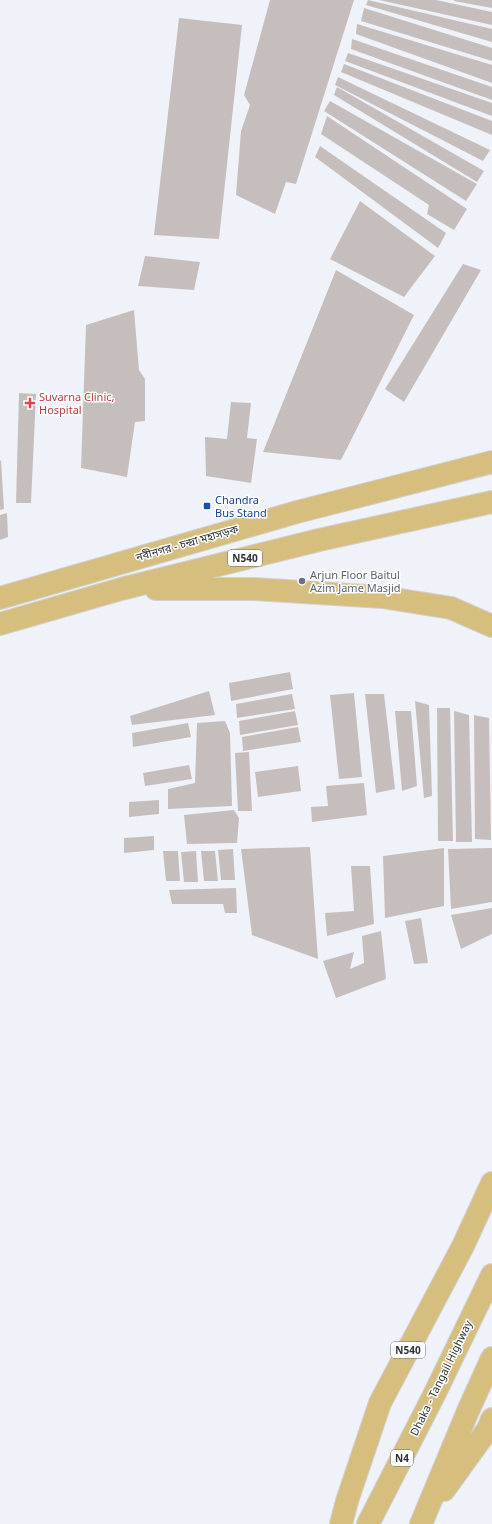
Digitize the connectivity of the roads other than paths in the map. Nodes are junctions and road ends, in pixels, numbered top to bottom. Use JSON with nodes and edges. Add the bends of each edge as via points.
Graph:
{"nodes":[{"id":1,"x":492,"y":462,"type":"edge"},
{"id":2,"x":492,"y":502,"type":"edge"},
{"id":3,"x":121,"y":589,"type":"junction"},
{"id":4,"x":0,"y":598,"type":"edge"},
{"id":5,"x":0,"y":624,"type":"edge"},
{"id":6,"x":492,"y":626,"type":"edge"},
{"id":7,"x":492,"y":1183,"type":"edge"},
{"id":8,"x":492,"y":1274,"type":"edge"},
{"id":9,"x":492,"y":1358,"type":"edge"},
{"id":10,"x":492,"y":1419,"type":"edge"},
{"id":11,"x":341,"y":1524,"type":"edge"},
{"id":12,"x":368,"y":1524,"type":"edge"},
{"id":13,"x":421,"y":1524,"type":"edge"}],
"edges":[{"from":1,"to":4,"type":"highway","name":"নবীনগর - চন্দ্রা মহাসড়ক","via":[[297,512]]},
{"from":2,"to":3,"type":"highway","number":"N540","via":[[319,540]]},
{"from":3,"to":5,"type":"highway","number":"N540"},
{"from":3,"to":6,"type":"highway","number":"N540","via":[[254,588],[382,597],[451,608]]},
{"from":7,"to":11,"type":"highway","number":"N540","via":[[463,1246],[380,1403]]},
{"from":8,"to":12,"type":"highway","name":"Dhaka - Tangail Highway","number":"N4"},
{"from":9,"to":13,"type":"highway"},
{"from":10,"to":13,"type":"highway","via":[[488,1429]]}]}
